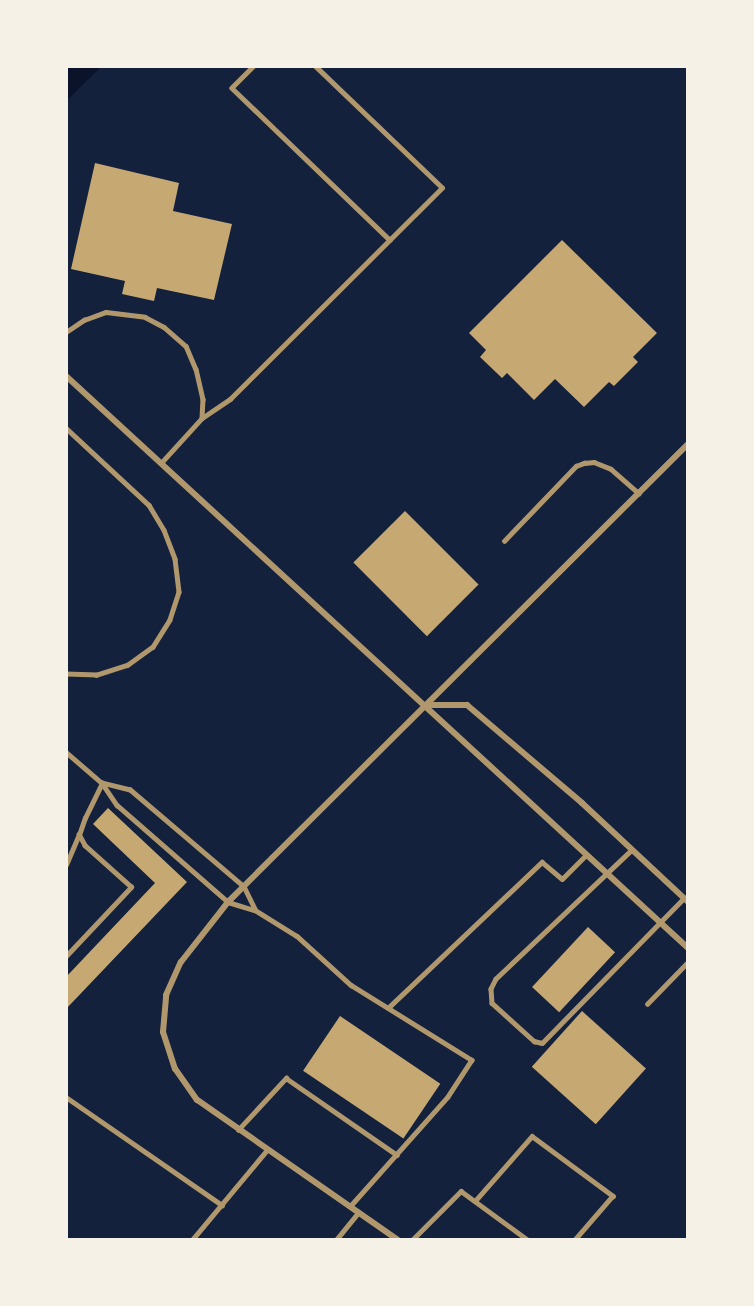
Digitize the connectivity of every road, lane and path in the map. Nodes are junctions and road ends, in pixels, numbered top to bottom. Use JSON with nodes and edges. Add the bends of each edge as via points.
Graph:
{"nodes":[{"id":1,"x":254,"y":66,"type":"edge"},
{"id":2,"x":315,"y":66,"type":"edge"},
{"id":3,"x":390,"y":240,"type":"junction"},
{"id":4,"x":66,"y":332,"type":"edge"},
{"id":5,"x":66,"y":376,"type":"edge"},
{"id":6,"x":202,"y":418,"type":"junction"},
{"id":7,"x":66,"y":428,"type":"edge"},
{"id":8,"x":688,"y":444,"type":"edge"},
{"id":9,"x":161,"y":463,"type":"junction"},
{"id":10,"x":639,"y":493,"type":"junction"},
{"id":11,"x":504,"y":540,"type":"dead end"},
{"id":12,"x":66,"y":674,"type":"edge"},
{"id":13,"x":426,"y":705,"type":"junction"},
{"id":14,"x":66,"y":752,"type":"edge"},
{"id":15,"x":102,"y":783,"type":"junction"},
{"id":16,"x":80,"y":835,"type":"junction"},
{"id":17,"x":632,"y":850,"type":"junction"},
{"id":18,"x":586,"y":855,"type":"junction"},
{"id":19,"x":66,"y":865,"type":"edge"},
{"id":20,"x":608,"y":875,"type":"junction"},
{"id":21,"x":243,"y":886,"type":"junction"},
{"id":22,"x":686,"y":900,"type":"edge"},
{"id":23,"x":228,"y":902,"type":"junction"},
{"id":24,"x":255,"y":910,"type":"junction"},
{"id":25,"x":659,"y":922,"type":"junction"},
{"id":26,"x":688,"y":948,"type":"edge"},
{"id":27,"x":66,"y":956,"type":"edge"},
{"id":28,"x":688,"y":962,"type":"edge"},
{"id":29,"x":647,"y":1004,"type":"dead end"},
{"id":30,"x":388,"y":1008,"type":"junction"},
{"id":31,"x":66,"y":1097,"type":"edge"},
{"id":32,"x":238,"y":1130,"type":"junction"},
{"id":33,"x":267,"y":1150,"type":"junction"},
{"id":34,"x":397,"y":1155,"type":"junction"},
{"id":35,"x":475,"y":1201,"type":"junction"},
{"id":36,"x":222,"y":1204,"type":"junction"},
{"id":37,"x":350,"y":1207,"type":"junction"},
{"id":38,"x":358,"y":1213,"type":"junction"},
{"id":39,"x":192,"y":1240,"type":"edge"},
{"id":40,"x":336,"y":1240,"type":"edge"},
{"id":41,"x":398,"y":1240,"type":"edge"},
{"id":42,"x":412,"y":1240,"type":"edge"},
{"id":43,"x":528,"y":1240,"type":"edge"},
{"id":44,"x":575,"y":1240,"type":"edge"}],
"edges":[{"from":1,"to":3,"type":"lane","via":[[232,88]]},
{"from":2,"to":3,"type":"lane","via":[[442,188]]},
{"from":3,"to":6,"type":"lane","via":[[230,399]]},
{"from":4,"to":6,"type":"lane","via":[[106,312],[145,317],[164,327],[186,346],[196,369],[204,399]]},
{"from":5,"to":9,"type":"street"},
{"from":6,"to":9,"type":"lane"},
{"from":7,"to":12,"type":"lane","via":[[149,505],[175,559],[179,592],[170,620],[145,653],[128,665],[98,675]]},
{"from":8,"to":10,"type":"street"},
{"from":9,"to":13,"type":"street"},
{"from":10,"to":11,"type":"lane","via":[[611,469],[594,462],[576,466]]},
{"from":10,"to":13,"type":"street"},
{"from":13,"to":17,"type":"street","via":[[467,705]]},
{"from":13,"to":18,"type":"street"},
{"from":13,"to":21,"type":"street"},
{"from":14,"to":15,"type":"lane"},
{"from":15,"to":16,"type":"lane"},
{"from":15,"to":21,"type":"lane","via":[[130,790]]},
{"from":15,"to":23,"type":"lane","via":[[117,805]]},
{"from":16,"to":19,"type":"lane"},
{"from":16,"to":27,"type":"lane","via":[[85,846],[131,886]]},
{"from":17,"to":20,"type":"lane"},
{"from":17,"to":22,"type":"street"},
{"from":18,"to":20,"type":"street"},
{"from":18,"to":30,"type":"lane","via":[[562,879],[542,862]]},
{"from":20,"to":25,"type":"street"},
{"from":20,"to":25,"type":"lane","via":[[496,979],[491,989],[492,1003],[534,1041],[542,1043]]},
{"from":21,"to":23,"type":"street"},
{"from":21,"to":24,"type":"lane"},
{"from":22,"to":25,"type":"lane"},
{"from":23,"to":24,"type":"lane"},
{"from":23,"to":32,"type":"street","via":[[181,962],[166,995],[164,1032],[175,1069],[197,1100]]},
{"from":24,"to":30,"type":"lane","via":[[297,936],[351,985]]},
{"from":25,"to":26,"type":"street"},
{"from":28,"to":29,"type":"lane"},
{"from":30,"to":34,"type":"lane","via":[[472,1060],[448,1097]]},
{"from":31,"to":36,"type":"lane"},
{"from":32,"to":33,"type":"street"},
{"from":32,"to":34,"type":"lane","via":[[286,1078]]},
{"from":33,"to":36,"type":"lane"},
{"from":33,"to":37,"type":"street"},
{"from":34,"to":37,"type":"lane"},
{"from":35,"to":42,"type":"lane","via":[[461,1191]]},
{"from":35,"to":43,"type":"lane"},
{"from":35,"to":44,"type":"lane","via":[[532,1136],[612,1196]]},
{"from":36,"to":39,"type":"lane"},
{"from":37,"to":38,"type":"street"},
{"from":38,"to":40,"type":"lane"},
{"from":38,"to":41,"type":"street"}]}
